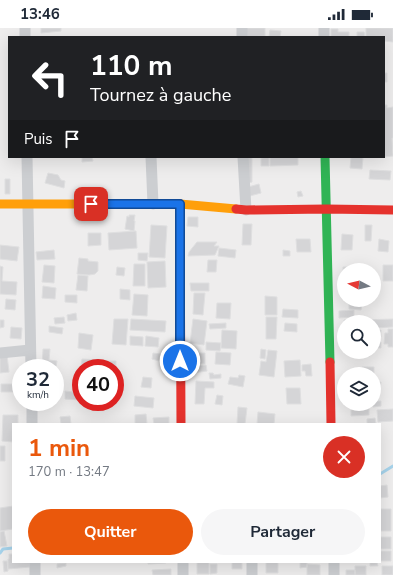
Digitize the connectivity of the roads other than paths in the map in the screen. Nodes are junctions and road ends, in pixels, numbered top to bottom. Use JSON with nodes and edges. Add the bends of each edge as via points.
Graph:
{"nodes":[{"id":1,"x":27,"y":158,"type":"edge"},
{"id":2,"x":150,"y":158,"type":"edge"},
{"id":3,"x":243,"y":158,"type":"edge"},
{"id":4,"x":325,"y":158,"type":"edge"},
{"id":5,"x":0,"y":204,"type":"edge"},
{"id":6,"x":28,"y":204,"type":"junction"},
{"id":7,"x":153,"y":204,"type":"junction"},
{"id":8,"x":180,"y":204,"type":"junction"},
{"id":9,"x":326,"y":209,"type":"junction"},
{"id":10,"x":246,"y":210,"type":"junction"},
{"id":11,"x":393,"y":210,"type":"edge"},
{"id":12,"x":30,"y":350,"type":"junction"},
{"id":13,"x":0,"y":352,"type":"edge"},
{"id":14,"x":30,"y":359,"type":"edge"},
{"id":15,"x":32,"y":411,"type":"edge"},
{"id":16,"x":32,"y":423,"type":"edge"},
{"id":17,"x":181,"y":423,"type":"edge"},
{"id":18,"x":331,"y":423,"type":"edge"},
{"id":19,"x":35,"y":563,"type":"edge"},
{"id":20,"x":183,"y":563,"type":"edge"},
{"id":21,"x":252,"y":563,"type":"edge"},
{"id":22,"x":334,"y":563,"type":"edge"},
{"id":23,"x":35,"y":575,"type":"edge"},
{"id":24,"x":183,"y":575,"type":"edge"},
{"id":25,"x":252,"y":575,"type":"edge"},
{"id":26,"x":334,"y":575,"type":"edge"}],
"edges":[{"from":1,"to":6,"type":"street"},
{"from":2,"to":7,"type":"street"},
{"from":3,"to":10,"type":"street"},
{"from":4,"to":9,"type":"main road"},
{"from":5,"to":6,"type":"main road"},
{"from":6,"to":7,"type":"main road"},
{"from":6,"to":12,"type":"street"},
{"from":7,"to":8,"type":"main road"},
{"from":8,"to":10,"type":"main road"},
{"from":8,"to":17,"type":"main road"},
{"from":9,"to":10,"type":"main road"},
{"from":9,"to":11,"type":"main road"},
{"from":9,"to":18,"type":"main road"},
{"from":12,"to":13,"type":"street"},
{"from":12,"to":14,"type":"street"},
{"from":15,"to":16,"type":"street"},
{"from":19,"to":23,"type":"street"},
{"from":20,"to":24,"type":"street"},
{"from":21,"to":25,"type":"street"},
{"from":22,"to":26,"type":"street"}]}
